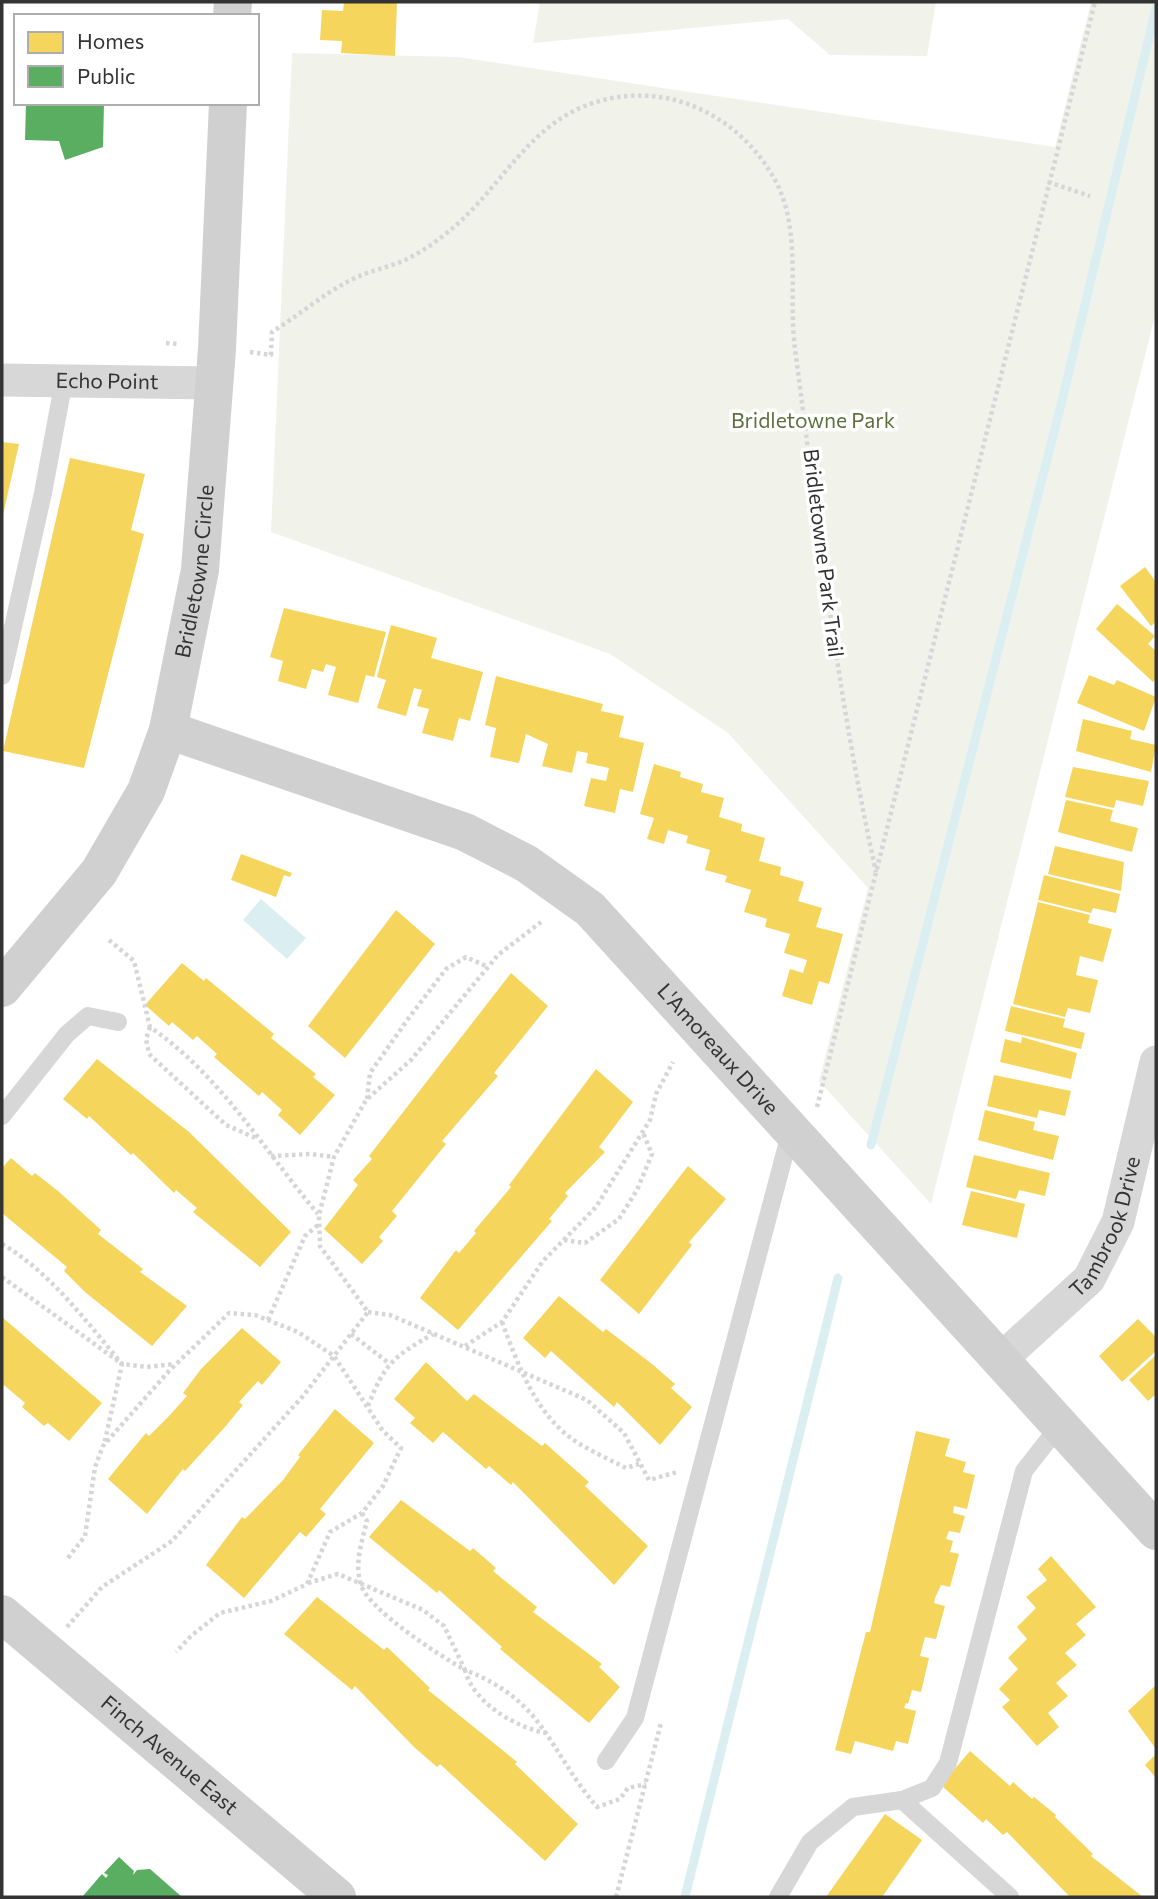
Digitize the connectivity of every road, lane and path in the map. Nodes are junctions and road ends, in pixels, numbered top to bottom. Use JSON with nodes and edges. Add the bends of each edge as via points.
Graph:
{"nodes":[{"id":1,"x":1095,"y":2,"type":"edge"},
{"id":2,"x":228,"y":105,"type":"edge"},
{"id":3,"x":1048,"y":183,"type":"junction"},
{"id":4,"x":1090,"y":196,"type":"dead end"},
{"id":5,"x":166,"y":343,"type":"dead end"},
{"id":6,"x":178,"y":344,"type":"dead end"},
{"id":7,"x":248,"y":352,"type":"dead end"},
{"id":8,"x":2,"y":380,"type":"edge"},
{"id":9,"x":64,"y":380,"type":"junction"},
{"id":10,"x":213,"y":383,"type":"junction"},
{"id":11,"x":2,"y":676,"type":"edge"},
{"id":12,"x":168,"y":730,"type":"junction"},
{"id":13,"x":876,"y":873,"type":"junction"},
{"id":14,"x":541,"y":922,"type":"dead end"},
{"id":15,"x":109,"y":940,"type":"dead end"},
{"id":16,"x":488,"y":967,"type":"junction"},
{"id":17,"x":2,"y":988,"type":"edge"},
{"id":18,"x":118,"y":1022,"type":"dead end"},
{"id":19,"x":150,"y":1027,"type":"junction"},
{"id":20,"x":673,"y":1062,"type":"dead end"},
{"id":21,"x":1156,"y":1062,"type":"edge"},
{"id":22,"x":2,"y":1088,"type":"edge"},
{"id":23,"x":16,"y":1099,"type":"junction"},
{"id":24,"x":366,"y":1100,"type":"junction"},
{"id":25,"x":2,"y":1116,"type":"edge"},
{"id":26,"x":643,"y":1132,"type":"junction"},
{"id":27,"x":259,"y":1139,"type":"junction"},
{"id":28,"x":799,"y":1139,"type":"junction"},
{"id":29,"x":271,"y":1156,"type":"junction"},
{"id":30,"x":334,"y":1157,"type":"junction"},
{"id":31,"x":319,"y":1215,"type":"junction"},
{"id":32,"x":319,"y":1224,"type":"junction"},
{"id":33,"x":564,"y":1240,"type":"junction"},
{"id":34,"x":2,"y":1244,"type":"edge"},
{"id":35,"x":2,"y":1277,"type":"edge"},
{"id":36,"x":368,"y":1312,"type":"junction"},
{"id":37,"x":268,"y":1320,"type":"junction"},
{"id":38,"x":502,"y":1322,"type":"junction"},
{"id":39,"x":351,"y":1334,"type":"junction"},
{"id":40,"x":434,"y":1334,"type":"junction"},
{"id":41,"x":464,"y":1346,"type":"junction"},
{"id":42,"x":334,"y":1356,"type":"junction"},
{"id":43,"x":1000,"y":1360,"type":"junction"},
{"id":44,"x":122,"y":1364,"type":"junction"},
{"id":45,"x":176,"y":1364,"type":"junction"},
{"id":46,"x":390,"y":1364,"type":"junction"},
{"id":47,"x":524,"y":1372,"type":"junction"},
{"id":48,"x":368,"y":1406,"type":"junction"},
{"id":49,"x":1060,"y":1425,"type":"junction"},
{"id":50,"x":103,"y":1446,"type":"junction"},
{"id":51,"x":639,"y":1464,"type":"junction"},
{"id":52,"x":699,"y":1476,"type":"junction"},
{"id":53,"x":362,"y":1513,"type":"junction"},
{"id":54,"x":1156,"y":1531,"type":"edge"},
{"id":55,"x":68,"y":1558,"type":"dead end"},
{"id":56,"x":307,"y":1584,"type":"junction"},
{"id":57,"x":361,"y":1584,"type":"junction"},
{"id":58,"x":2,"y":1614,"type":"edge"},
{"id":59,"x":46,"y":1652,"type":"junction"},
{"id":60,"x":176,"y":1652,"type":"dead end"},
{"id":61,"x":465,"y":1670,"type":"junction"},
{"id":62,"x":547,"y":1733,"type":"junction"},
{"id":63,"x":606,"y":1761,"type":"dead end"},
{"id":64,"x":646,"y":1784,"type":"dead end"},
{"id":65,"x":902,"y":1800,"type":"junction"},
{"id":66,"x":337,"y":1897,"type":"edge"},
{"id":67,"x":778,"y":1897,"type":"edge"},
{"id":68,"x":1010,"y":1897,"type":"edge"}],
"edges":[{"from":1,"to":3,"type":"path","name":"Bridletowne Park Trail"},
{"from":2,"to":10,"type":"street","name":"Bridletowne Circle"},
{"from":3,"to":4,"type":"path"},
{"from":3,"to":13,"type":"path","name":"Bridletowne Park Trail"},
{"from":5,"to":6,"type":"path"},
{"from":7,"to":13,"type":"path","name":"Bridletowne Park Trail","via":[[271,355],[272,332],[350,280],[405,260],[453,228],[537,136],[596,102],[623,97],[677,100],[702,108],[745,137],[775,180],[788,217],[795,346],[839,676]]},
{"from":8,"to":9,"type":"street","name":"Echo Point"},
{"from":9,"to":10,"type":"street","name":"Echo Point"},
{"from":9,"to":11,"type":"lane"},
{"from":10,"to":12,"type":"street","name":"Bridletowne Circle","via":[[200,570]]},
{"from":12,"to":17,"type":"street","name":"Bridletowne Circle","via":[[146,790],[99,872]]},
{"from":12,"to":28,"type":"street","name":"L'Amoreaux Drive","via":[[465,832],[527,864],[590,909]]},
{"from":13,"to":28,"type":"path","name":"Bridletowne Park Trail"},
{"from":14,"to":16,"type":"path"},
{"from":15,"to":19,"type":"path","via":[[134,961]]},
{"from":16,"to":24,"type":"path","via":[[411,1060]]},
{"from":16,"to":24,"type":"path","via":[[466,957],[446,969],[370,1073]]},
{"from":18,"to":23,"type":"lane","via":[[88,1016],[67,1034]]},
{"from":19,"to":27,"type":"path","via":[[178,1046],[241,1113]]},
{"from":19,"to":27,"type":"path","via":[[146,1039],[149,1054],[226,1125]]},
{"from":20,"to":26,"type":"path"},
{"from":21,"to":43,"type":"street","name":"Tambrook Drive","via":[[1118,1222],[1089,1279]]},
{"from":22,"to":23,"type":"lane"},
{"from":23,"to":25,"type":"lane"},
{"from":24,"to":30,"type":"path"},
{"from":26,"to":33,"type":"path","via":[[596,1207]]},
{"from":26,"to":33,"type":"path","via":[[652,1154],[620,1219],[585,1243]]},
{"from":27,"to":29,"type":"path"},
{"from":28,"to":43,"type":"street","name":"L'Amoreaux Drive"},
{"from":28,"to":52,"type":"lane"},
{"from":29,"to":30,"type":"path"},
{"from":29,"to":31,"type":"path"},
{"from":30,"to":31,"type":"path"},
{"from":31,"to":32,"type":"path"},
{"from":32,"to":36,"type":"path","via":[[320,1247]]},
{"from":32,"to":37,"type":"path","via":[[305,1236]]},
{"from":33,"to":38,"type":"path","via":[[525,1284]]},
{"from":34,"to":44,"type":"path","via":[[69,1302]]},
{"from":35,"to":44,"type":"path"},
{"from":36,"to":39,"type":"path"},
{"from":36,"to":40,"type":"path","via":[[390,1315]]},
{"from":37,"to":42,"type":"path","via":[[298,1332]]},
{"from":37,"to":45,"type":"path","via":[[229,1313]]},
{"from":38,"to":41,"type":"path"},
{"from":38,"to":47,"type":"path"},
{"from":39,"to":42,"type":"path"},
{"from":39,"to":46,"type":"path"},
{"from":40,"to":41,"type":"path"},
{"from":40,"to":46,"type":"path"},
{"from":41,"to":47,"type":"path"},
{"from":42,"to":48,"type":"path"},
{"from":42,"to":59,"type":"path","via":[[172,1541],[102,1587]]},
{"from":43,"to":49,"type":"street","name":"L'Amoreaux Drive"},
{"from":44,"to":45,"type":"path"},
{"from":44,"to":50,"type":"path"},
{"from":45,"to":50,"type":"path"},
{"from":46,"to":48,"type":"path","via":[[380,1375]]},
{"from":47,"to":51,"type":"path","via":[[587,1400],[624,1433]]},
{"from":47,"to":51,"type":"path","via":[[534,1399],[577,1443],[626,1468]]},
{"from":48,"to":53,"type":"path","via":[[383,1431],[401,1448],[383,1486]]},
{"from":49,"to":54,"type":"street","name":"L'Amoreaux Drive"},
{"from":49,"to":65,"type":"lane","via":[[1024,1471],[948,1763],[932,1788]]},
{"from":50,"to":55,"type":"path","via":[[94,1467],[85,1536]]},
{"from":51,"to":52,"type":"path","via":[[649,1480],[673,1471]]},
{"from":52,"to":63,"type":"lane","via":[[635,1718]]},
{"from":53,"to":56,"type":"path","via":[[330,1532]]},
{"from":53,"to":57,"type":"path","via":[[367,1521],[358,1559]]},
{"from":56,"to":57,"type":"path","via":[[338,1574]]},
{"from":56,"to":60,"type":"path","via":[[271,1601],[220,1613]]},
{"from":57,"to":61,"type":"path","via":[[370,1600]]},
{"from":57,"to":61,"type":"path","via":[[423,1609],[444,1626]]},
{"from":58,"to":59,"type":"street","name":"Finch Avenue East"},
{"from":59,"to":66,"type":"street","name":"Finch Avenue East"},
{"from":61,"to":62,"type":"path","via":[[495,1682],[531,1710]]},
{"from":61,"to":62,"type":"path","via":[[468,1685],[485,1702],[530,1730]]},
{"from":62,"to":64,"type":"path","via":[[597,1807],[620,1799],[628,1788]]},
{"from":65,"to":67,"type":"lane","via":[[853,1807],[810,1842]]},
{"from":65,"to":68,"type":"lane"}]}
